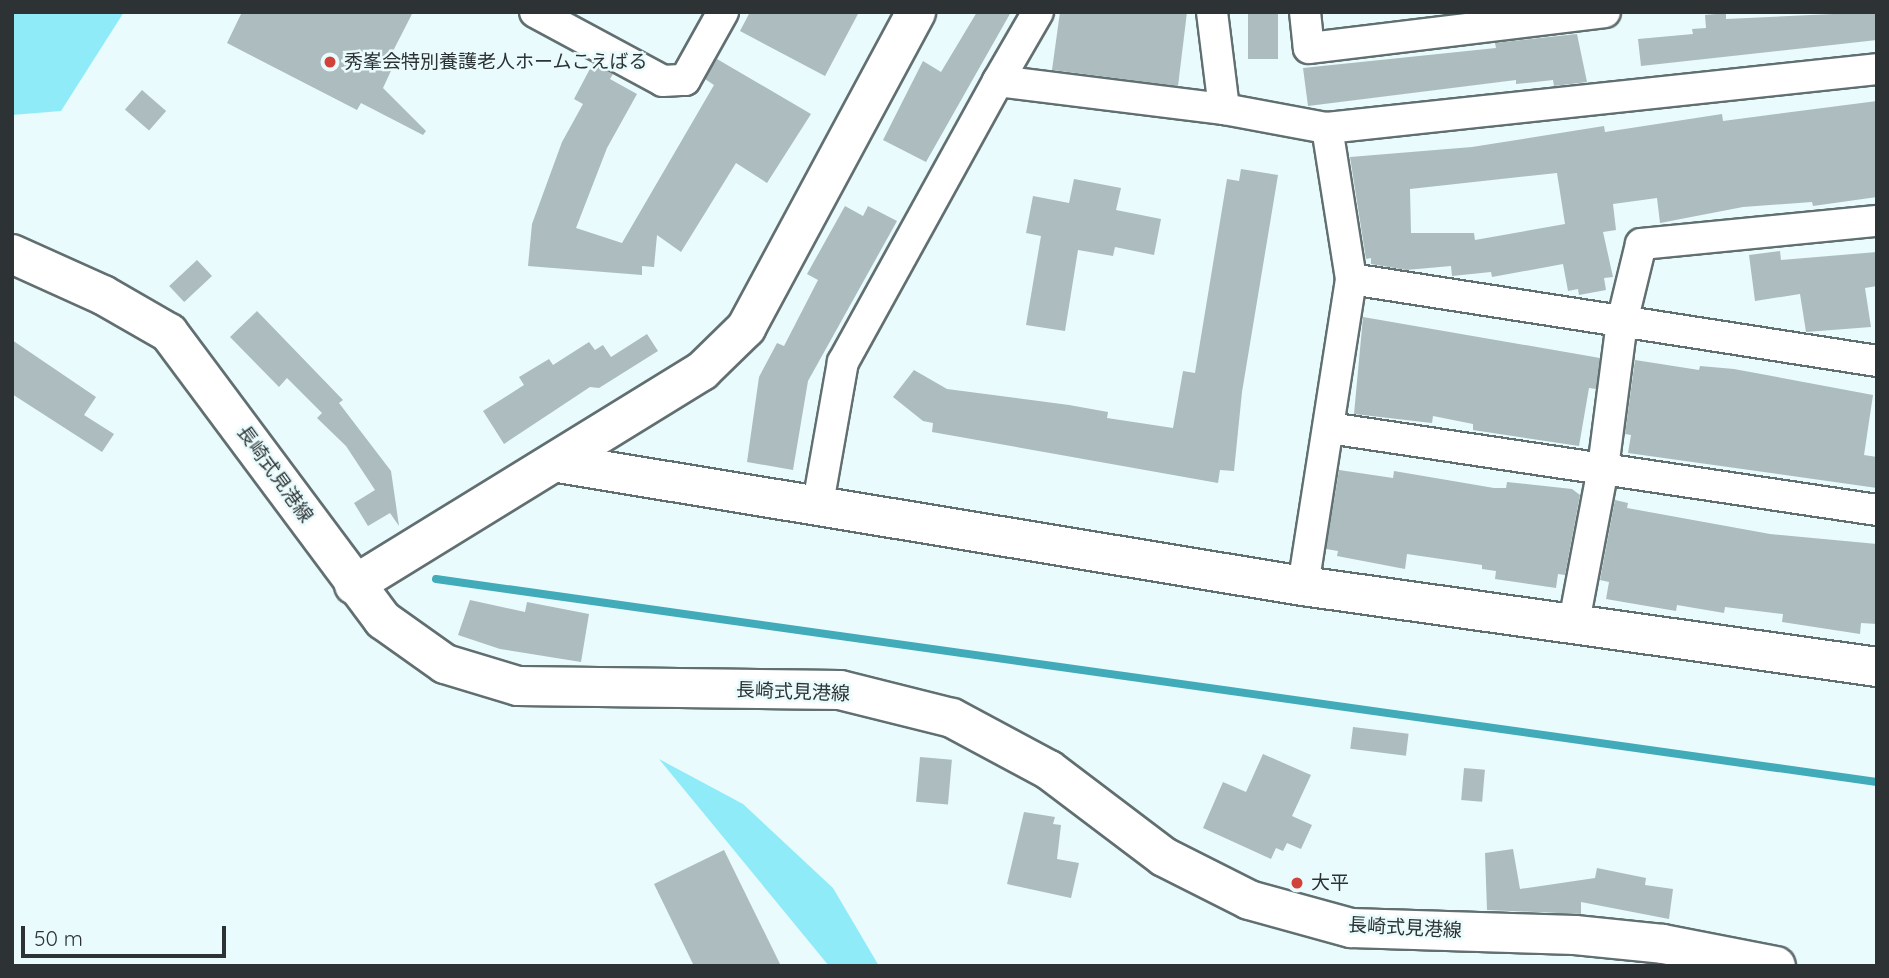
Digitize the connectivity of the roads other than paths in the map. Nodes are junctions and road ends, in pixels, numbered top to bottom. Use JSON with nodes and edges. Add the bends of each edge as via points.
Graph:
{"nodes":[{"id":1,"x":535,"y":12,"type":"edge"},
{"id":2,"x":723,"y":12,"type":"edge"},
{"id":3,"x":916,"y":12,"type":"edge"},
{"id":4,"x":1038,"y":12,"type":"edge"},
{"id":5,"x":1212,"y":12,"type":"edge"},
{"id":6,"x":1305,"y":12,"type":"edge"},
{"id":7,"x":1605,"y":12,"type":"edge"},
{"id":8,"x":1877,"y":69,"type":"edge"},
{"id":9,"x":998,"y":81,"type":"junction"},
{"id":10,"x":1224,"y":109,"type":"junction"},
{"id":11,"x":1326,"y":128,"type":"junction"},
{"id":12,"x":1877,"y":220,"type":"edge"},
{"id":13,"x":12,"y":254,"type":"edge"},
{"id":14,"x":1351,"y":279,"type":"junction"},
{"id":15,"x":1622,"y":321,"type":"junction"},
{"id":16,"x":1877,"y":361,"type":"edge"},
{"id":17,"x":1329,"y":428,"type":"junction"},
{"id":18,"x":558,"y":463,"type":"junction"},
{"id":19,"x":1602,"y":468,"type":"junction"},
{"id":20,"x":817,"y":509,"type":"junction"},
{"id":21,"x":1877,"y":510,"type":"edge"},
{"id":22,"x":354,"y":585,"type":"junction"},
{"id":23,"x":1303,"y":586,"type":"junction"},
{"id":24,"x":1574,"y":622,"type":"junction"},
{"id":25,"x":1877,"y":667,"type":"edge"},
{"id":26,"x":1776,"y":966,"type":"edge"}],
"edges":[{"from":1,"to":2,"type":"street","via":[[663,81],[685,80]]},
{"from":3,"to":18,"type":"street","via":[[746,328],[702,371]]},
{"from":4,"to":9,"type":"street"},
{"from":5,"to":10,"type":"street"},
{"from":6,"to":7,"type":"street","via":[[1309,48]]},
{"from":8,"to":11,"type":"street"},
{"from":9,"to":10,"type":"street"},
{"from":9,"to":20,"type":"street","via":[[843,362]]},
{"from":10,"to":11,"type":"street"},
{"from":11,"to":14,"type":"street"},
{"from":12,"to":15,"type":"street","via":[[1641,244]]},
{"from":13,"to":22,"type":"street","name":"長崎式見港線","via":[[103,295],[169,332]]},
{"from":14,"to":15,"type":"street"},
{"from":14,"to":17,"type":"street"},
{"from":15,"to":16,"type":"street"},
{"from":15,"to":19,"type":"street"},
{"from":17,"to":19,"type":"street"},
{"from":17,"to":23,"type":"street"},
{"from":18,"to":20,"type":"street"},
{"from":18,"to":22,"type":"street"},
{"from":19,"to":21,"type":"street"},
{"from":19,"to":24,"type":"street"},
{"from":20,"to":23,"type":"street"},
{"from":22,"to":26,"type":"street","name":"長崎式見港線","via":[[383,620],[445,664],[518,686],[839,690],[952,718],[1049,770],[1164,857],[1249,900],[1351,928],[1575,935],[1663,944]]},
{"from":23,"to":24,"type":"street"},
{"from":24,"to":25,"type":"street"}]}
